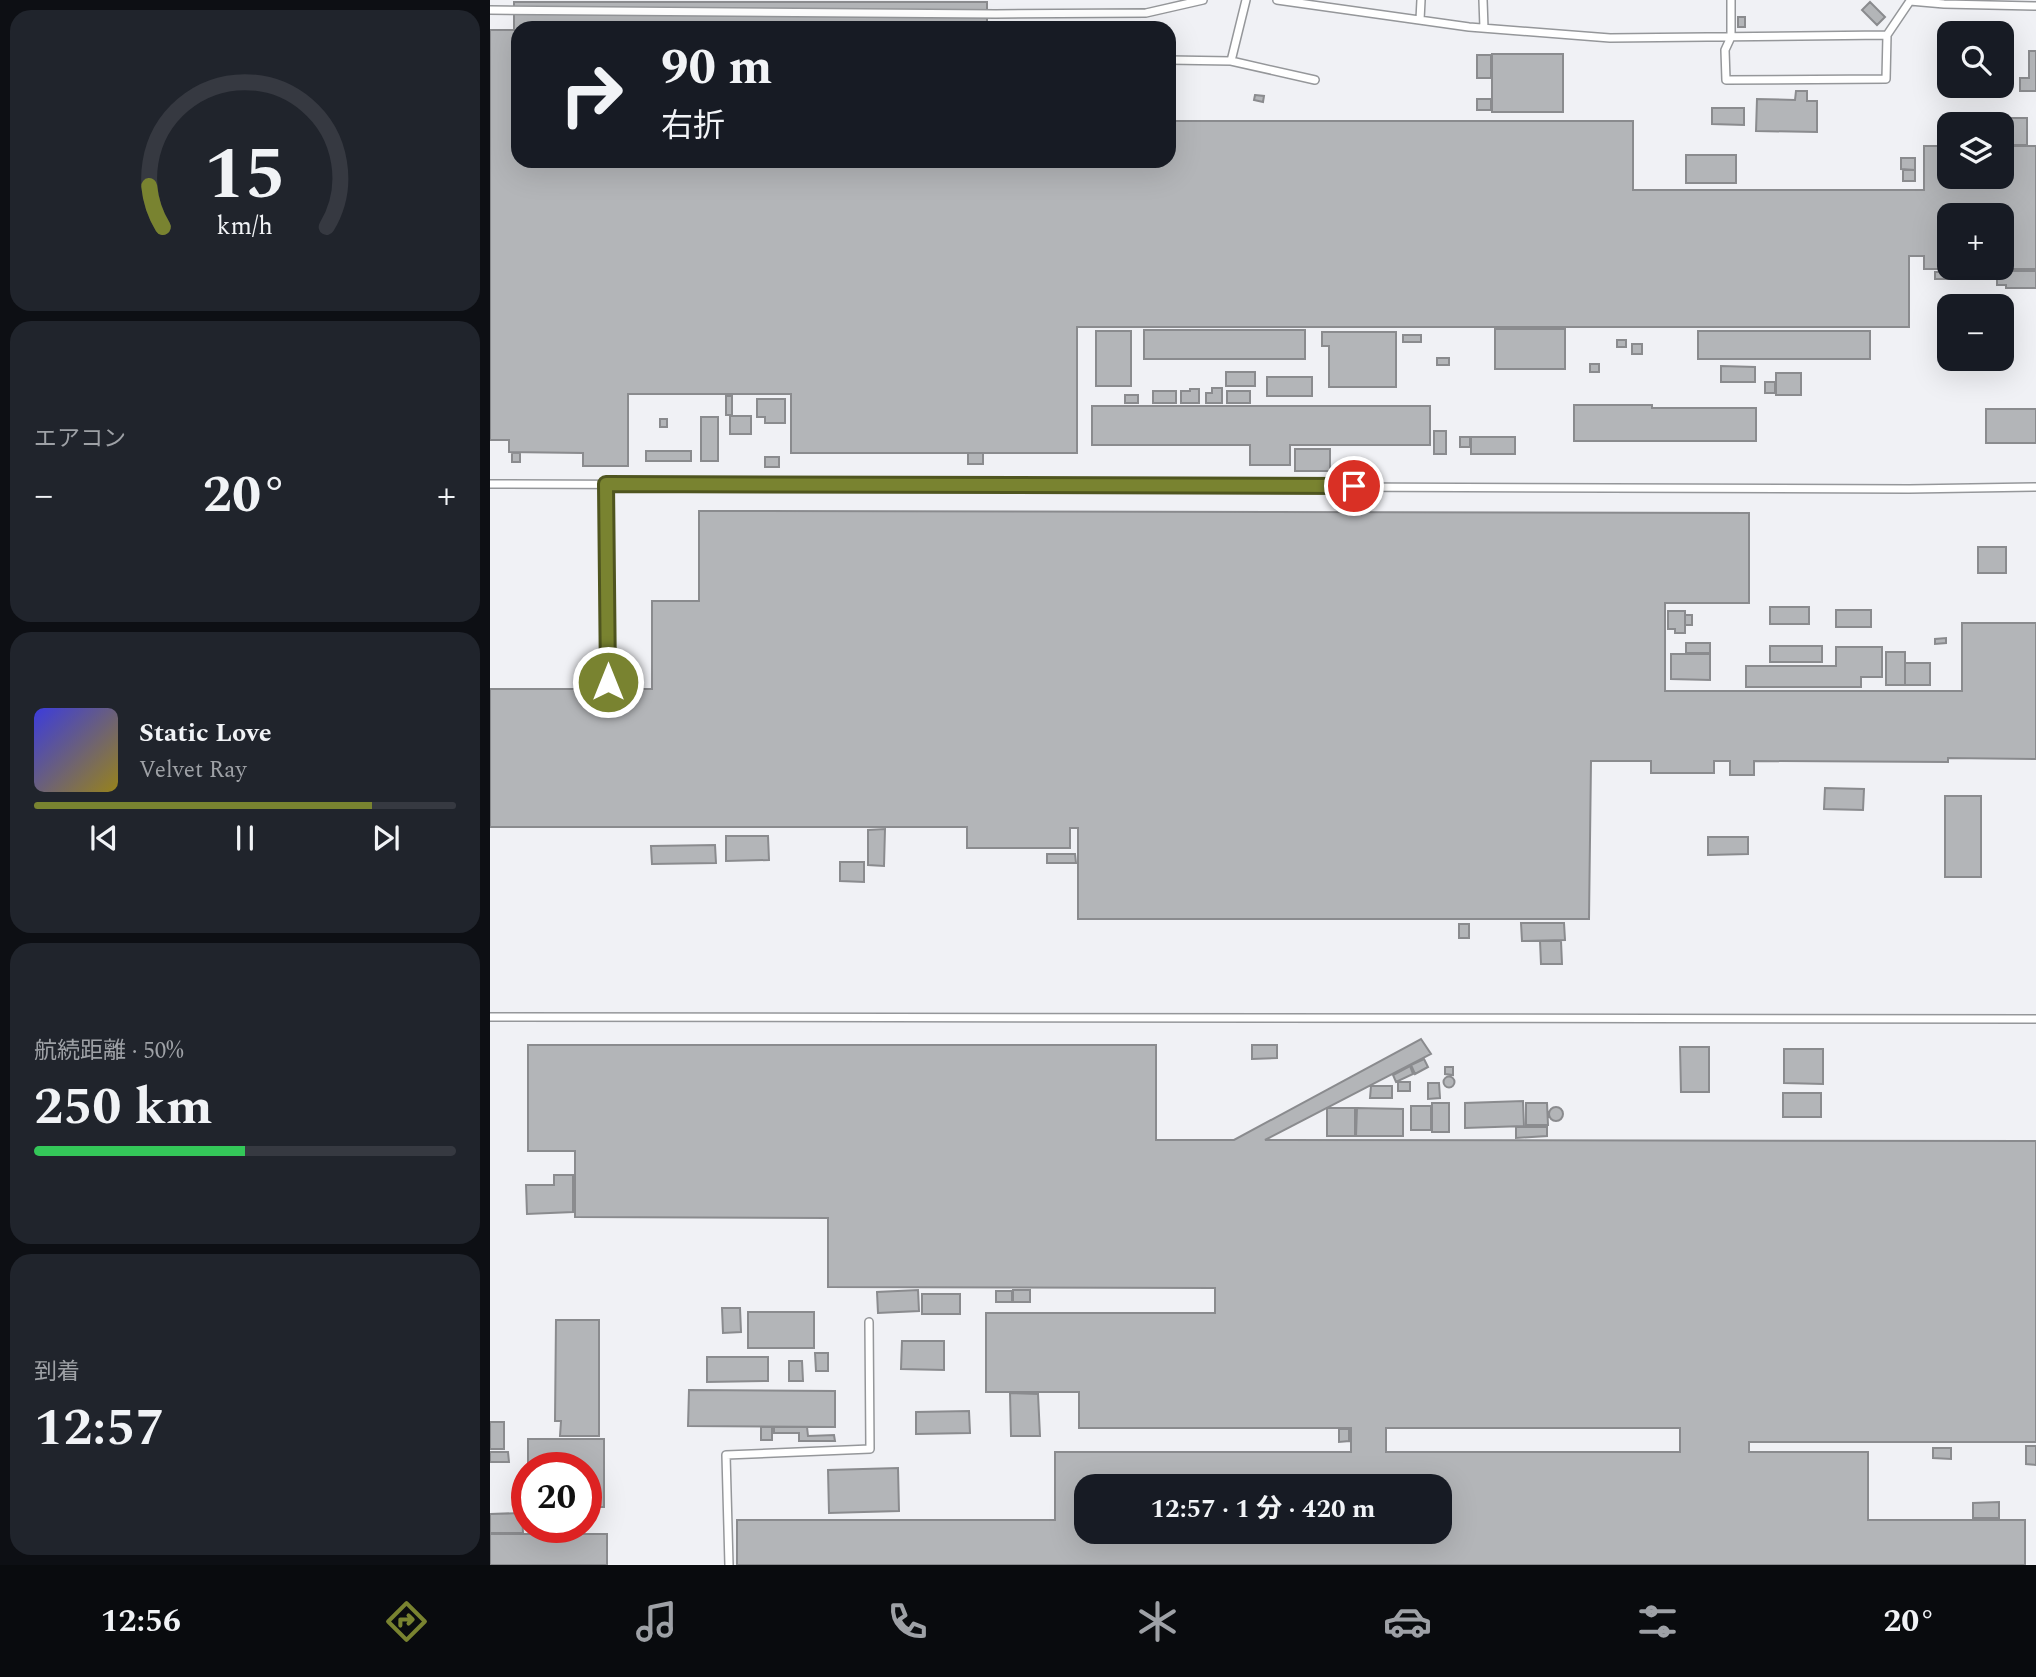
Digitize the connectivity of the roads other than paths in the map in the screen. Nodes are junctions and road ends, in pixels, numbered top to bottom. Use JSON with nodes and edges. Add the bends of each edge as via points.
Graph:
{"nodes":[{"id":1,"x":1203,"y":0,"type":"edge"},
{"id":2,"x":1246,"y":0,"type":"edge"},
{"id":3,"x":1277,"y":0,"type":"edge"},
{"id":4,"x":1421,"y":0,"type":"edge"},
{"id":5,"x":1483,"y":0,"type":"edge"},
{"id":6,"x":1731,"y":0,"type":"edge"},
{"id":7,"x":1910,"y":1,"type":"edge"},
{"id":8,"x":2036,"y":6,"type":"edge"},
{"id":9,"x":490,"y":10,"type":"edge"},
{"id":10,"x":1420,"y":20,"type":"junction"},
{"id":11,"x":1484,"y":28,"type":"junction"},
{"id":12,"x":1887,"y":35,"type":"junction"},
{"id":13,"x":1731,"y":37,"type":"junction"},
{"id":14,"x":1176,"y":60,"type":"edge"},
{"id":15,"x":1231,"y":61,"type":"junction"},
{"id":16,"x":1315,"y":80,"type":"dead end"},
{"id":17,"x":490,"y":484,"type":"edge"},
{"id":18,"x":606,"y":484,"type":"junction"},
{"id":19,"x":2036,"y":488,"type":"edge"},
{"id":20,"x":608,"y":682,"type":"dead end"},
{"id":21,"x":490,"y":1017,"type":"edge"},
{"id":22,"x":2036,"y":1019,"type":"edge"},
{"id":23,"x":869,"y":1322,"type":"dead end"},
{"id":24,"x":729,"y":1565,"type":"edge"}],
"edges":[{"from":1,"to":9,"type":"lane","via":[[1146,13]]},
{"from":2,"to":15,"type":"lane"},
{"from":3,"to":10,"type":"lane"},
{"from":4,"to":10,"type":"lane"},
{"from":5,"to":11,"type":"lane"},
{"from":6,"to":13,"type":"lane"},
{"from":7,"to":8,"type":"lane"},
{"from":7,"to":12,"type":"lane"},
{"from":10,"to":11,"type":"lane"},
{"from":11,"to":13,"type":"lane","via":[[1610,38]]},
{"from":12,"to":13,"type":"lane"},
{"from":12,"to":13,"type":"lane","via":[[1886,79],[1726,80],[1725,50]]},
{"from":14,"to":15,"type":"lane"},
{"from":15,"to":16,"type":"lane"},
{"from":17,"to":18,"type":"lane"},
{"from":18,"to":19,"type":"lane"},
{"from":18,"to":20,"type":"lane"},
{"from":21,"to":22,"type":"lane"},
{"from":23,"to":24,"type":"lane","via":[[870,1449],[726,1455]]}]}
